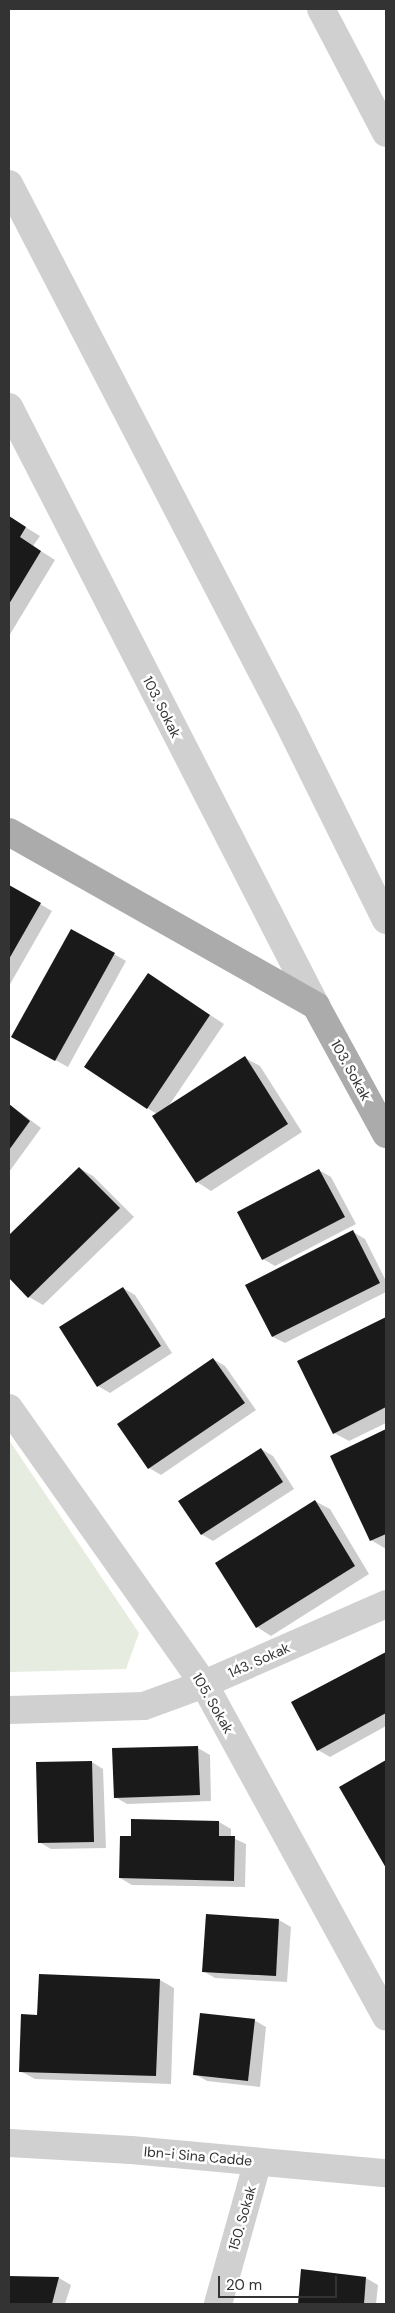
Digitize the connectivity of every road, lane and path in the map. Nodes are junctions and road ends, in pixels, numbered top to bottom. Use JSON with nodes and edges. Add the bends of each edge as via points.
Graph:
{"nodes":[{"id":1,"x":321,"y":9,"type":"edge"},
{"id":2,"x":386,"y":133,"type":"edge"},
{"id":3,"x":9,"y":184,"type":"edge"},
{"id":4,"x":9,"y":407,"type":"edge"},
{"id":5,"x":9,"y":832,"type":"edge"},
{"id":6,"x":386,"y":920,"type":"edge"},
{"id":7,"x":316,"y":1006,"type":"junction"},
{"id":8,"x":386,"y":1134,"type":"edge"},
{"id":9,"x":9,"y":1408,"type":"edge"},
{"id":10,"x":386,"y":1604,"type":"edge"},
{"id":11,"x":204,"y":1684,"type":"junction"},
{"id":12,"x":9,"y":1710,"type":"edge"},
{"id":13,"x":386,"y":2017,"type":"edge"},
{"id":14,"x":9,"y":2143,"type":"edge"},
{"id":15,"x":258,"y":2161,"type":"junction"},
{"id":16,"x":386,"y":2173,"type":"edge"},
{"id":17,"x":218,"y":2304,"type":"edge"}],
"edges":[{"from":1,"to":2,"type":"street"},
{"from":3,"to":6,"type":"street","via":[[287,720]]},
{"from":4,"to":7,"type":"street","name":"103. Sokak"},
{"from":5,"to":7,"type":"main road"},
{"from":7,"to":8,"type":"main road","name":"103. Sokak"},
{"from":9,"to":11,"type":"street","name":"105. Sokak"},
{"from":10,"to":11,"type":"street","name":"143. Sokak"},
{"from":11,"to":12,"type":"street","name":"143. Sokak","via":[[144,1706]]},
{"from":11,"to":13,"type":"street","name":"105. Sokak"},
{"from":14,"to":15,"type":"street","name":"Ibn-i Sina Cadde"},
{"from":15,"to":16,"type":"street","name":"Ibn-i Sina Cadde"},
{"from":15,"to":17,"type":"street","name":"150. Sokak"}]}
